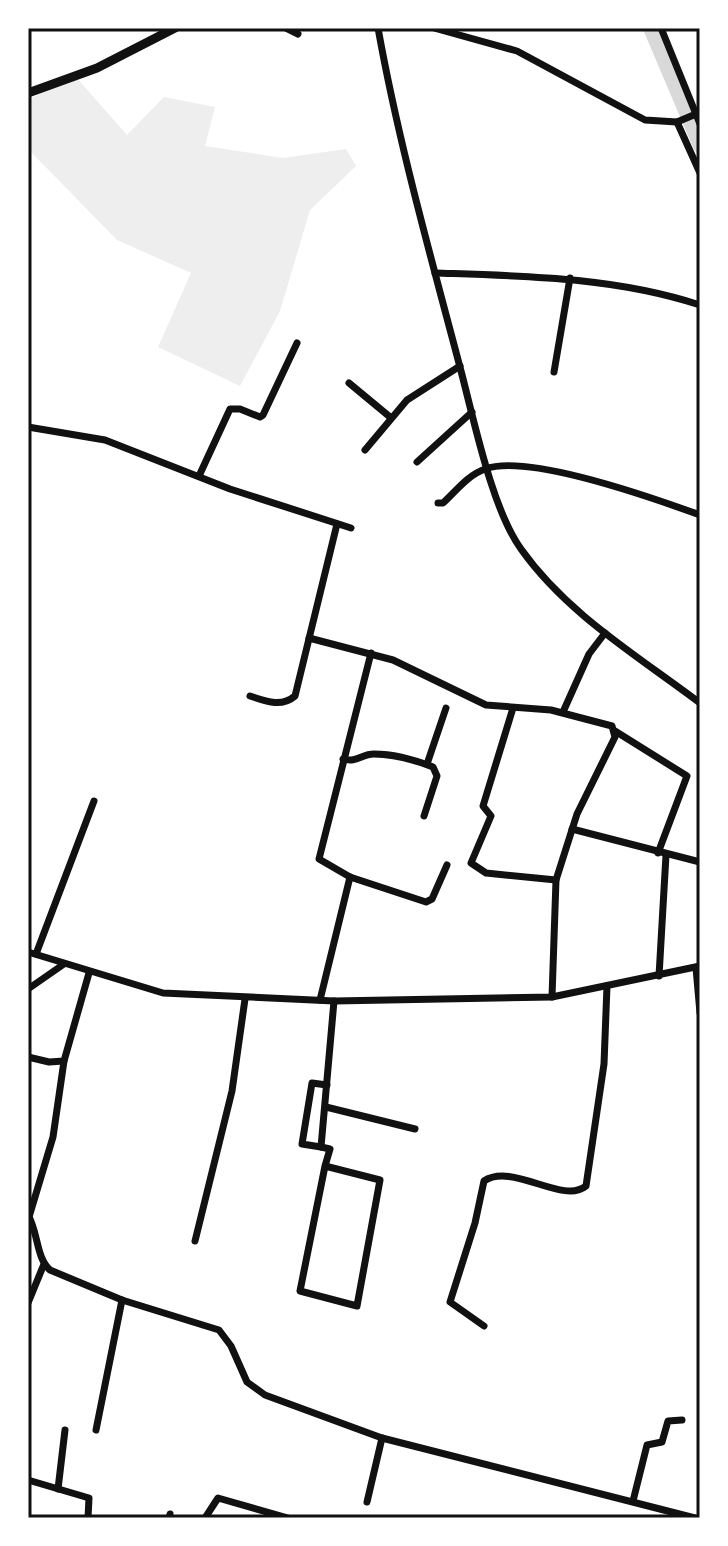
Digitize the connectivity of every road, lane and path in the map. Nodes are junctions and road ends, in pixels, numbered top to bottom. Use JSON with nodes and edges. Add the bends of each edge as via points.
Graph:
{"nodes":[{"id":1,"x":175,"y":28,"type":"edge"},
{"id":2,"x":286,"y":28,"type":"edge"},
{"id":3,"x":378,"y":28,"type":"edge"},
{"id":4,"x":434,"y":28,"type":"edge"},
{"id":5,"x":661,"y":28,"type":"edge"},
{"id":6,"x":450,"y":29,"type":"edge"},
{"id":7,"x":298,"y":34,"type":"dead end"},
{"id":8,"x":28,"y":93,"type":"edge"},
{"id":9,"x":694,"y":115,"type":"junction"},
{"id":10,"x":678,"y":121,"type":"junction"},
{"id":11,"x":700,"y":124,"type":"edge"},
{"id":12,"x":700,"y":173,"type":"edge"},
{"id":13,"x":435,"y":273,"type":"junction"},
{"id":14,"x":570,"y":278,"type":"junction"},
{"id":15,"x":700,"y":305,"type":"edge"},
{"id":16,"x":297,"y":343,"type":"dead end"},
{"id":17,"x":460,"y":366,"type":"junction"},
{"id":18,"x":554,"y":372,"type":"dead end"},
{"id":19,"x":349,"y":383,"type":"dead end"},
{"id":20,"x":472,"y":412,"type":"junction"},
{"id":21,"x":390,"y":417,"type":"junction"},
{"id":22,"x":28,"y":427,"type":"edge"},
{"id":23,"x":365,"y":450,"type":"dead end"},
{"id":24,"x":417,"y":462,"type":"dead end"},
{"id":25,"x":488,"y":467,"type":"junction"},
{"id":26,"x":199,"y":476,"type":"junction"},
{"id":27,"x":438,"y":503,"type":"dead end"},
{"id":28,"x":700,"y":515,"type":"edge"},
{"id":29,"x":337,"y":524,"type":"junction"},
{"id":30,"x":351,"y":528,"type":"dead end"},
{"id":31,"x":605,"y":633,"type":"junction"},
{"id":32,"x":309,"y":638,"type":"junction"},
{"id":33,"x":371,"y":653,"type":"junction"},
{"id":34,"x":250,"y":696,"type":"dead end"},
{"id":35,"x":699,"y":702,"type":"edge"},
{"id":36,"x":446,"y":708,"type":"dead end"},
{"id":37,"x":513,"y":708,"type":"junction"},
{"id":38,"x":563,"y":712,"type":"junction"},
{"id":39,"x":615,"y":731,"type":"junction"},
{"id":40,"x":343,"y":759,"type":"junction"},
{"id":41,"x":427,"y":764,"type":"junction"},
{"id":42,"x":94,"y":801,"type":"dead end"},
{"id":43,"x":424,"y":816,"type":"dead end"},
{"id":44,"x":572,"y":829,"type":"junction"},
{"id":45,"x":662,"y":854,"type":"junction"},
{"id":46,"x":700,"y":862,"type":"edge"},
{"id":47,"x":447,"y":865,"type":"dead end"},
{"id":48,"x":350,"y":877,"type":"junction"},
{"id":49,"x":556,"y":880,"type":"junction"},
{"id":50,"x":32,"y":953,"type":"edge"},
{"id":51,"x":64,"y":964,"type":"junction"},
{"id":52,"x":698,"y":967,"type":"edge"},
{"id":53,"x":89,"y":973,"type":"junction"},
{"id":54,"x":659,"y":976,"type":"junction"},
{"id":55,"x":607,"y":986,"type":"junction"},
{"id":56,"x":28,"y":989,"type":"edge"},
{"id":57,"x":552,"y":997,"type":"junction"},
{"id":58,"x":245,"y":999,"type":"junction"},
{"id":59,"x":320,"y":1000,"type":"junction"},
{"id":60,"x":334,"y":1001,"type":"junction"},
{"id":61,"x":700,"y":1013,"type":"edge"},
{"id":62,"x":28,"y":1057,"type":"edge"},
{"id":63,"x":64,"y":1061,"type":"junction"},
{"id":64,"x":327,"y":1085,"type":"junction"},
{"id":65,"x":326,"y":1107,"type":"junction"},
{"id":66,"x":415,"y":1129,"type":"dead end"},
{"id":67,"x":321,"y":1147,"type":"junction"},
{"id":68,"x":325,"y":1166,"type":"junction"},
{"id":69,"x":29,"y":1216,"type":"edge"},
{"id":70,"x":195,"y":1241,"type":"dead end"},
{"id":71,"x":44,"y":1264,"type":"junction"},
{"id":72,"x":122,"y":1300,"type":"junction"},
{"id":73,"x":28,"y":1303,"type":"edge"},
{"id":74,"x":484,"y":1326,"type":"dead end"},
{"id":75,"x":682,"y":1420,"type":"dead end"},
{"id":76,"x":65,"y":1430,"type":"dead end"},
{"id":77,"x":96,"y":1430,"type":"dead end"},
{"id":78,"x":382,"y":1438,"type":"junction"},
{"id":79,"x":28,"y":1480,"type":"edge"},
{"id":80,"x":58,"y":1489,"type":"junction"},
{"id":81,"x":633,"y":1501,"type":"junction"},
{"id":82,"x":367,"y":1502,"type":"dead end"},
{"id":83,"x":88,"y":1518,"type":"edge"},
{"id":84,"x":205,"y":1518,"type":"edge"},
{"id":85,"x":288,"y":1518,"type":"edge"},
{"id":86,"x":695,"y":1518,"type":"edge"}],
"edges":[{"from":1,"to":8,"type":"street","via":[[110,62]]},
{"from":2,"to":7,"type":"street"},
{"from":3,"to":13,"type":"street","via":[[399,139]]},
{"from":4,"to":6,"type":"street"},
{"from":5,"to":9,"type":"street"},
{"from":6,"to":10,"type":"street","via":[[517,51],[645,120]]},
{"from":9,"to":10,"type":"street"},
{"from":9,"to":11,"type":"street"},
{"from":10,"to":12,"type":"street"},
{"from":13,"to":14,"type":"street"},
{"from":13,"to":17,"type":"street"},
{"from":14,"to":15,"type":"street","via":[[649,290]]},
{"from":14,"to":18,"type":"street"},
{"from":16,"to":26,"type":"street","via":[[263,415],[230,409]]},
{"from":17,"to":20,"type":"street"},
{"from":17,"to":21,"type":"street"},
{"from":19,"to":21,"type":"street"},
{"from":20,"to":24,"type":"street"},
{"from":20,"to":25,"type":"street"},
{"from":21,"to":23,"type":"street"},
{"from":22,"to":26,"type":"street","via":[[94,437]]},
{"from":25,"to":27,"type":"street"},
{"from":25,"to":28,"type":"street","via":[[584,477]]},
{"from":25,"to":31,"type":"street","via":[[518,546],[542,578]]},
{"from":26,"to":29,"type":"street"},
{"from":29,"to":30,"type":"street"},
{"from":29,"to":32,"type":"street"},
{"from":31,"to":35,"type":"street"},
{"from":31,"to":38,"type":"street","via":[[589,654]]},
{"from":32,"to":33,"type":"street"},
{"from":32,"to":34,"type":"street","via":[[291,699],[278,703]]},
{"from":33,"to":37,"type":"street","via":[[486,705]]},
{"from":33,"to":40,"type":"street"},
{"from":36,"to":41,"type":"street"},
{"from":37,"to":38,"type":"street"},
{"from":37,"to":49,"type":"street","via":[[483,806],[491,816],[471,863],[486,873]]},
{"from":38,"to":39,"type":"street","via":[[605,722]]},
{"from":39,"to":44,"type":"street"},
{"from":39,"to":45,"type":"street","via":[[687,776]]},
{"from":40,"to":41,"type":"street","via":[[357,761],[376,754]]},
{"from":40,"to":48,"type":"street","via":[[317,856]]},
{"from":41,"to":43,"type":"street","via":[[437,776]]},
{"from":42,"to":50,"type":"street"},
{"from":44,"to":45,"type":"street"},
{"from":44,"to":49,"type":"street"},
{"from":45,"to":46,"type":"street"},
{"from":45,"to":54,"type":"street"},
{"from":47,"to":48,"type":"street","via":[[430,902]]},
{"from":48,"to":59,"type":"street"},
{"from":49,"to":57,"type":"street"},
{"from":50,"to":51,"type":"street"},
{"from":51,"to":53,"type":"street"},
{"from":51,"to":56,"type":"street"},
{"from":52,"to":54,"type":"street"},
{"from":52,"to":61,"type":"street"},
{"from":53,"to":58,"type":"street","via":[[163,993]]},
{"from":53,"to":63,"type":"street"},
{"from":54,"to":55,"type":"street"},
{"from":55,"to":57,"type":"street"},
{"from":55,"to":74,"type":"street","via":[[604,1064],[586,1186],[573,1192],[496,1175],[481,1187],[450,1302]]},
{"from":57,"to":60,"type":"street"},
{"from":58,"to":59,"type":"street"},
{"from":58,"to":70,"type":"street","via":[[232,1091]]},
{"from":59,"to":60,"type":"street"},
{"from":60,"to":64,"type":"street"},
{"from":62,"to":63,"type":"street"},
{"from":63,"to":69,"type":"street","via":[[53,1137]]},
{"from":64,"to":65,"type":"street"},
{"from":64,"to":67,"type":"street","via":[[312,1083],[302,1144]]},
{"from":65,"to":66,"type":"street"},
{"from":65,"to":67,"type":"street"},
{"from":67,"to":68,"type":"street","via":[[330,1149]]},
{"from":68,"to":68,"type":"street","via":[[300,1291],[357,1306],[380,1180]]},
{"from":69,"to":71,"type":"street"},
{"from":71,"to":72,"type":"street"},
{"from":71,"to":73,"type":"street"},
{"from":72,"to":77,"type":"street"},
{"from":72,"to":78,"type":"street","via":[[219,1330],[251,1388]]},
{"from":75,"to":81,"type":"street","via":[[668,1421],[662,1442],[647,1445]]},
{"from":76,"to":80,"type":"street"},
{"from":78,"to":81,"type":"street"},
{"from":78,"to":82,"type":"street"},
{"from":79,"to":80,"type":"street"},
{"from":80,"to":83,"type":"street","via":[[90,1500]]},
{"from":81,"to":86,"type":"street"},
{"from":84,"to":85,"type":"street","via":[[218,1498]]}]}
